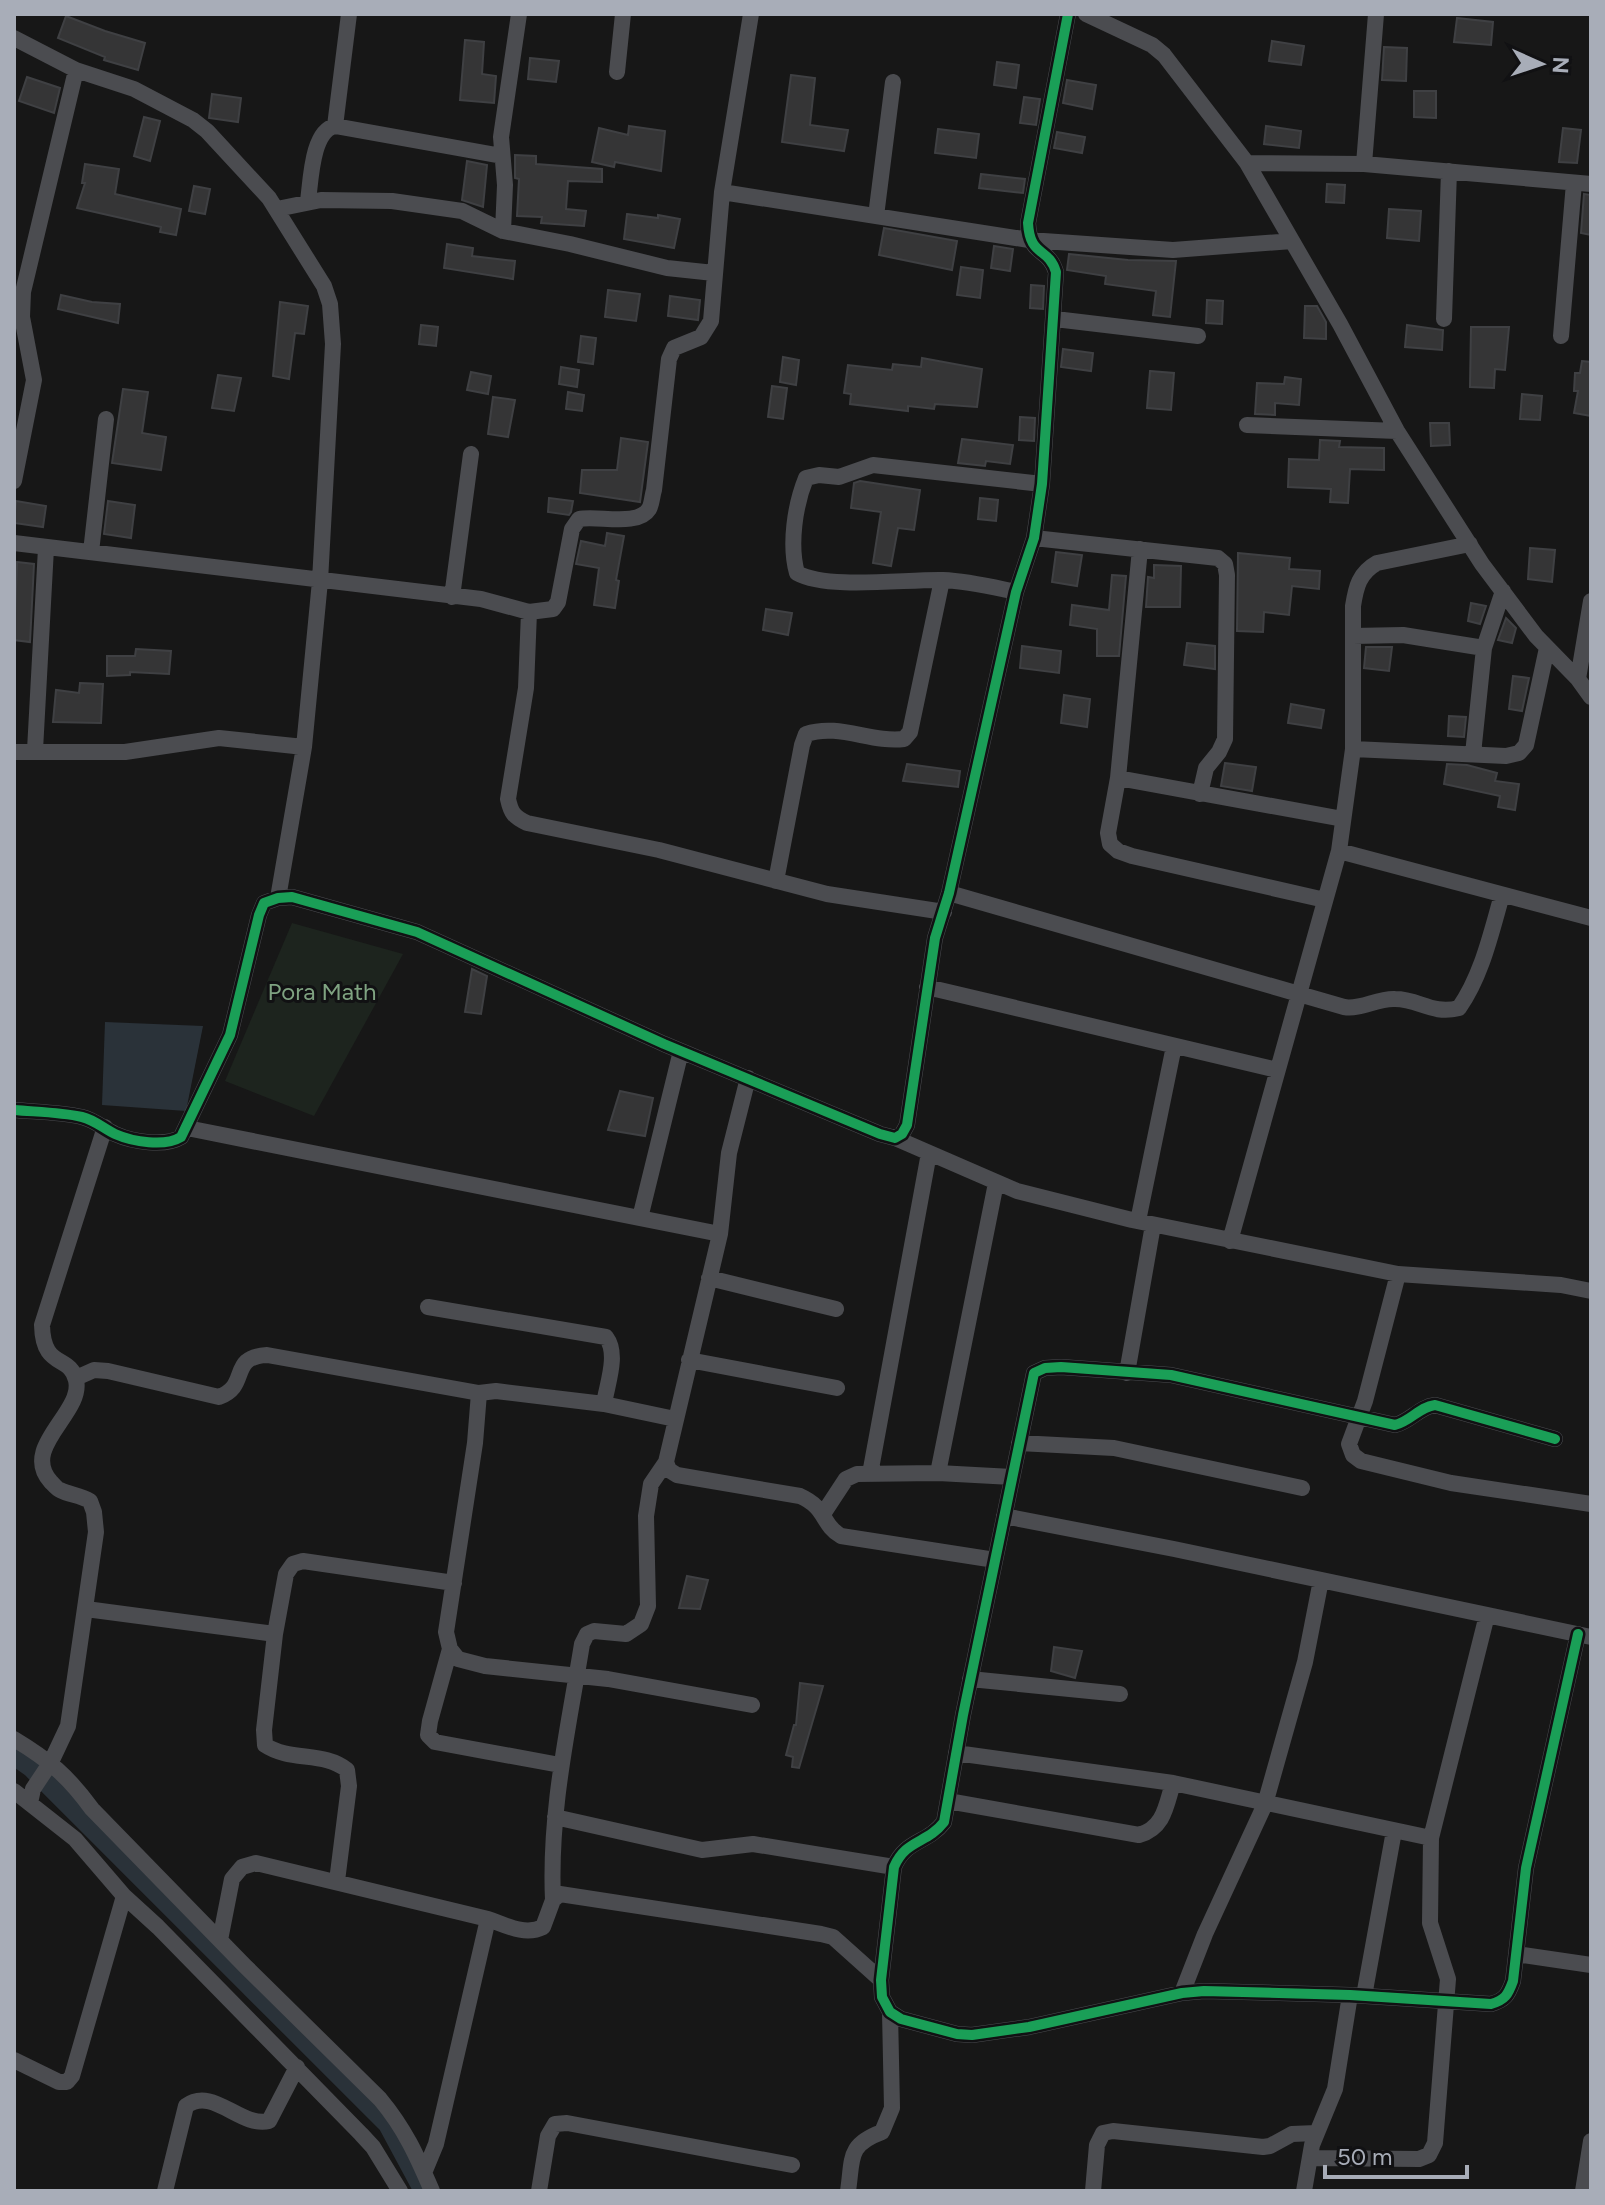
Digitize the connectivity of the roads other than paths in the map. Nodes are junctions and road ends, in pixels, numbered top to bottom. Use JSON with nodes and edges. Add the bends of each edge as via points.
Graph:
{"nodes":[{"id":1,"x":349,"y":14,"type":"edge"},
{"id":2,"x":519,"y":14,"type":"edge"},
{"id":3,"x":623,"y":14,"type":"edge"},
{"id":4,"x":751,"y":14,"type":"edge"},
{"id":5,"x":1068,"y":14,"type":"edge"},
{"id":6,"x":1086,"y":14,"type":"edge"},
{"id":7,"x":1376,"y":14,"type":"edge"},
{"id":8,"x":14,"y":38,"type":"edge"},
{"id":9,"x":76,"y":70,"type":"junction"},
{"id":10,"x":617,"y":72,"type":"dead end"},
{"id":11,"x":893,"y":82,"type":"dead end"},
{"id":12,"x":335,"y":126,"type":"junction"},
{"id":13,"x":502,"y":156,"type":"junction"},
{"id":14,"x":1247,"y":163,"type":"junction"},
{"id":15,"x":1364,"y":164,"type":"junction"},
{"id":16,"x":1449,"y":171,"type":"junction"},
{"id":17,"x":1583,"y":183,"type":"edge"},
{"id":18,"x":722,"y":192,"type":"junction"},
{"id":19,"x":308,"y":201,"type":"junction"},
{"id":20,"x":277,"y":209,"type":"junction"},
{"id":21,"x":876,"y":216,"type":"junction"},
{"id":22,"x":503,"y":231,"type":"junction"},
{"id":23,"x":1029,"y":240,"type":"junction"},
{"id":24,"x":1292,"y":241,"type":"junction"},
{"id":25,"x":714,"y":273,"type":"junction"},
{"id":26,"x":1055,"y":319,"type":"junction"},
{"id":27,"x":1444,"y":319,"type":"dead end"},
{"id":28,"x":1198,"y":336,"type":"dead end"},
{"id":29,"x":1561,"y":336,"type":"dead end"},
{"id":30,"x":106,"y":419,"type":"dead end"},
{"id":31,"x":1247,"y":425,"type":"dead end"},
{"id":32,"x":1397,"y":431,"type":"junction"},
{"id":33,"x":471,"y":454,"type":"dead end"},
{"id":34,"x":14,"y":481,"type":"edge"},
{"id":35,"x":1042,"y":484,"type":"junction"},
{"id":36,"x":1034,"y":538,"type":"junction"},
{"id":37,"x":14,"y":543,"type":"edge"},
{"id":38,"x":1470,"y":544,"type":"junction"},
{"id":39,"x":46,"y":548,"type":"junction"},
{"id":40,"x":1140,"y":549,"type":"junction"},
{"id":41,"x":91,"y":552,"type":"junction"},
{"id":42,"x":942,"y":580,"type":"junction"},
{"id":43,"x":320,"y":581,"type":"junction"},
{"id":44,"x":1503,"y":591,"type":"junction"},
{"id":45,"x":1016,"y":592,"type":"junction"},
{"id":46,"x":452,"y":597,"type":"junction"},
{"id":47,"x":1591,"y":601,"type":"edge"},
{"id":48,"x":529,"y":612,"type":"junction"},
{"id":49,"x":1353,"y":636,"type":"junction"},
{"id":50,"x":1484,"y":648,"type":"junction"},
{"id":51,"x":1547,"y":648,"type":"junction"},
{"id":52,"x":1578,"y":679,"type":"junction"},
{"id":53,"x":1591,"y":697,"type":"edge"},
{"id":54,"x":304,"y":747,"type":"junction"},
{"id":55,"x":1353,"y":749,"type":"junction"},
{"id":56,"x":35,"y":750,"type":"junction"},
{"id":57,"x":14,"y":752,"type":"edge"},
{"id":58,"x":1473,"y":754,"type":"junction"},
{"id":59,"x":1118,"y":778,"type":"junction"},
{"id":60,"x":1200,"y":794,"type":"junction"},
{"id":61,"x":1343,"y":819,"type":"junction"},
{"id":62,"x":1339,"y":851,"type":"junction"},
{"id":63,"x":776,"y":881,"type":"junction"},
{"id":64,"x":949,"y":893,"type":"junction"},
{"id":65,"x":1502,"y":895,"type":"junction"},
{"id":66,"x":278,"y":898,"type":"junction"},
{"id":67,"x":1325,"y":900,"type":"junction"},
{"id":68,"x":944,"y":912,"type":"junction"},
{"id":69,"x":1591,"y":918,"type":"edge"},
{"id":70,"x":927,"y":987,"type":"junction"},
{"id":71,"x":1298,"y":993,"type":"junction"},
{"id":72,"x":1174,"y":1046,"type":"junction"},
{"id":73,"x":681,"y":1051,"type":"junction"},
{"id":74,"x":1277,"y":1070,"type":"junction"},
{"id":75,"x":748,"y":1078,"type":"junction"},
{"id":76,"x":14,"y":1110,"type":"edge"},
{"id":77,"x":105,"y":1127,"type":"junction"},
{"id":78,"x":187,"y":1128,"type":"junction"},
{"id":79,"x":895,"y":1138,"type":"junction"},
{"id":80,"x":929,"y":1153,"type":"junction"},
{"id":81,"x":996,"y":1183,"type":"junction"},
{"id":82,"x":640,"y":1218,"type":"junction"},
{"id":83,"x":1145,"y":1223,"type":"junction"},
{"id":84,"x":720,"y":1234,"type":"junction"},
{"id":85,"x":1230,"y":1241,"type":"junction"},
{"id":86,"x":1398,"y":1274,"type":"junction"},
{"id":87,"x":709,"y":1278,"type":"junction"},
{"id":88,"x":1591,"y":1291,"type":"edge"},
{"id":89,"x":428,"y":1307,"type":"dead end"},
{"id":90,"x":836,"y":1309,"type":"dead end"},
{"id":91,"x":689,"y":1360,"type":"junction"},
{"id":92,"x":1127,"y":1373,"type":"junction"},
{"id":93,"x":76,"y":1378,"type":"junction"},
{"id":94,"x":837,"y":1388,"type":"dead end"},
{"id":95,"x":479,"y":1393,"type":"junction"},
{"id":96,"x":604,"y":1404,"type":"junction"},
{"id":97,"x":1360,"y":1418,"type":"junction"},
{"id":98,"x":675,"y":1419,"type":"junction"},
{"id":99,"x":1555,"y":1439,"type":"dead end"},
{"id":100,"x":1019,"y":1443,"type":"junction"},
{"id":101,"x":666,"y":1462,"type":"junction"},
{"id":102,"x":938,"y":1473,"type":"junction"},
{"id":103,"x":870,"y":1474,"type":"junction"},
{"id":104,"x":1012,"y":1477,"type":"junction"},
{"id":105,"x":1302,"y":1488,"type":"dead end"},
{"id":106,"x":1591,"y":1504,"type":"edge"},
{"id":107,"x":823,"y":1514,"type":"junction"},
{"id":108,"x":1004,"y":1516,"type":"junction"},
{"id":109,"x":995,"y":1560,"type":"junction"},
{"id":110,"x":1321,"y":1580,"type":"junction"},
{"id":111,"x":454,"y":1583,"type":"junction"},
{"id":112,"x":86,"y":1609,"type":"junction"},
{"id":113,"x":1487,"y":1615,"type":"junction"},
{"id":114,"x":275,"y":1634,"type":"junction"},
{"id":115,"x":1585,"y":1635,"type":"edge"},
{"id":116,"x":450,"y":1649,"type":"junction"},
{"id":117,"x":577,"y":1675,"type":"junction"},
{"id":118,"x":970,"y":1679,"type":"junction"},
{"id":119,"x":1120,"y":1694,"type":"dead end"},
{"id":120,"x":752,"y":1705,"type":"dead end"},
{"id":121,"x":14,"y":1739,"type":"edge"},
{"id":122,"x":956,"y":1753,"type":"junction"},
{"id":123,"x":560,"y":1765,"type":"junction"},
{"id":124,"x":48,"y":1766,"type":"junction"},
{"id":125,"x":1173,"y":1783,"type":"junction"},
{"id":126,"x":14,"y":1791,"type":"edge"},
{"id":127,"x":32,"y":1796,"type":"junction"},
{"id":128,"x":948,"y":1801,"type":"junction"},
{"id":129,"x":1265,"y":1804,"type":"junction"},
{"id":130,"x":555,"y":1817,"type":"junction"},
{"id":131,"x":1394,"y":1831,"type":"junction"},
{"id":132,"x":1431,"y":1838,"type":"junction"},
{"id":133,"x":894,"y":1867,"type":"junction"},
{"id":134,"x":337,"y":1881,"type":"junction"},
{"id":135,"x":124,"y":1896,"type":"junction"},
{"id":136,"x":553,"y":1900,"type":"junction"},
{"id":137,"x":488,"y":1919,"type":"junction"},
{"id":138,"x":220,"y":1940,"type":"junction"},
{"id":139,"x":1516,"y":1954,"type":"junction"},
{"id":140,"x":1591,"y":1965,"type":"edge"},
{"id":141,"x":881,"y":1980,"type":"junction"},
{"id":142,"x":1182,"y":1993,"type":"junction"},
{"id":143,"x":1357,"y":1995,"type":"junction"},
{"id":144,"x":1448,"y":2001,"type":"junction"},
{"id":145,"x":890,"y":2012,"type":"junction"},
{"id":146,"x":14,"y":2060,"type":"edge"},
{"id":147,"x":297,"y":2067,"type":"junction"},
{"id":148,"x":1316,"y":2133,"type":"junction"},
{"id":149,"x":1591,"y":2141,"type":"edge"},
{"id":150,"x":1310,"y":2158,"type":"junction"},
{"id":151,"x":792,"y":2165,"type":"dead end"},
{"id":152,"x":424,"y":2173,"type":"junction"},
{"id":153,"x":165,"y":2191,"type":"edge"},
{"id":154,"x":400,"y":2191,"type":"edge"},
{"id":155,"x":432,"y":2191,"type":"edge"},
{"id":156,"x":539,"y":2191,"type":"edge"},
{"id":157,"x":848,"y":2191,"type":"edge"},
{"id":158,"x":1093,"y":2191,"type":"edge"},
{"id":159,"x":1304,"y":2191,"type":"edge"},
{"id":160,"x":1583,"y":2191,"type":"edge"}],
"edges":[{"from":1,"to":12,"type":"street"},
{"from":2,"to":13,"type":"street"},
{"from":3,"to":10,"type":"street"},
{"from":4,"to":18,"type":"street"},
{"from":5,"to":23,"type":"street"},
{"from":6,"to":14,"type":"street","via":[[1164,55]]},
{"from":7,"to":15,"type":"street"},
{"from":8,"to":9,"type":"street"},
{"from":9,"to":20,"type":"street","via":[[134,89],[193,120]]},
{"from":9,"to":34,"type":"street","via":[[23,292],[22,317],[34,380]]},
{"from":11,"to":21,"type":"street"},
{"from":12,"to":13,"type":"street"},
{"from":12,"to":19,"type":"street","via":[[318,138]]},
{"from":13,"to":22,"type":"street"},
{"from":14,"to":15,"type":"street"},
{"from":14,"to":24,"type":"street"},
{"from":15,"to":16,"type":"street"},
{"from":16,"to":17,"type":"street"},
{"from":16,"to":27,"type":"street"},
{"from":17,"to":29,"type":"street"},
{"from":18,"to":21,"type":"street"},
{"from":18,"to":25,"type":"street"},
{"from":19,"to":20,"type":"street"},
{"from":19,"to":22,"type":"street","via":[[392,201],[462,211]]},
{"from":20,"to":43,"type":"street","via":[[330,304],[333,344]]},
{"from":21,"to":23,"type":"street"},
{"from":22,"to":25,"type":"street","via":[[667,268]]},
{"from":23,"to":24,"type":"street","via":[[1173,250]]},
{"from":23,"to":26,"type":"street","via":[[1052,261],[1056,272]]},
{"from":24,"to":32,"type":"street"},
{"from":25,"to":48,"type":"street","via":[[708,329],[674,348],[669,359],[649,509],[633,520],[579,519],[572,529],[558,602],[553,609]]},
{"from":26,"to":28,"type":"street"},
{"from":26,"to":35,"type":"street"},
{"from":30,"to":41,"type":"street"},
{"from":31,"to":32,"type":"street"},
{"from":32,"to":38,"type":"street"},
{"from":33,"to":46,"type":"street"},
{"from":35,"to":36,"type":"street"},
{"from":35,"to":42,"type":"street","via":[[873,465],[839,477],[806,478],[792,557],[797,573],[828,581]]},
{"from":36,"to":40,"type":"street"},
{"from":36,"to":45,"type":"street"},
{"from":37,"to":39,"type":"street"},
{"from":38,"to":44,"type":"street"},
{"from":38,"to":49,"type":"street","via":[[1365,569],[1356,587]]},
{"from":39,"to":41,"type":"street"},
{"from":39,"to":56,"type":"street"},
{"from":40,"to":59,"type":"street"},
{"from":40,"to":60,"type":"street","via":[[1218,558],[1225,564],[1225,739],[1206,768]]},
{"from":41,"to":43,"type":"street"},
{"from":42,"to":45,"type":"street"},
{"from":42,"to":63,"type":"street","via":[[910,732],[893,740],[831,729],[806,734]]},
{"from":43,"to":46,"type":"street"},
{"from":43,"to":54,"type":"street"},
{"from":44,"to":50,"type":"street"},
{"from":44,"to":51,"type":"street"},
{"from":45,"to":64,"type":"street"},
{"from":46,"to":48,"type":"street"},
{"from":47,"to":52,"type":"street"},
{"from":48,"to":63,"type":"street","via":[[526,688],[508,799],[511,812],[527,823]]},
{"from":49,"to":50,"type":"street","via":[[1403,635]]},
{"from":49,"to":55,"type":"street"},
{"from":50,"to":58,"type":"street"},
{"from":51,"to":52,"type":"street"},
{"from":51,"to":58,"type":"street","via":[[1526,745],[1506,756]]},
{"from":52,"to":53,"type":"street"},
{"from":54,"to":56,"type":"street","via":[[203,738],[125,752]]},
{"from":54,"to":66,"type":"street"},
{"from":55,"to":58,"type":"street"},
{"from":55,"to":61,"type":"street"},
{"from":56,"to":57,"type":"street"},
{"from":59,"to":60,"type":"street"},
{"from":59,"to":67,"type":"street","via":[[1108,833],[1118,851]]},
{"from":60,"to":61,"type":"street"},
{"from":61,"to":62,"type":"street"},
{"from":62,"to":65,"type":"street"},
{"from":62,"to":67,"type":"street"},
{"from":63,"to":68,"type":"street"},
{"from":64,"to":68,"type":"street"},
{"from":64,"to":71,"type":"street"},
{"from":65,"to":69,"type":"street"},
{"from":65,"to":71,"type":"street","via":[[1481,964],[1459,1008],[1435,1010],[1391,998],[1354,1009]]},
{"from":66,"to":73,"type":"street","via":[[292,897],[417,932]]},
{"from":66,"to":78,"type":"street","via":[[264,903],[259,915],[230,1035]]},
{"from":67,"to":71,"type":"street"},
{"from":68,"to":70,"type":"street"},
{"from":70,"to":72,"type":"street"},
{"from":70,"to":79,"type":"street","via":[[907,1125]]},
{"from":71,"to":74,"type":"street"},
{"from":72,"to":74,"type":"street"},
{"from":72,"to":83,"type":"street"},
{"from":73,"to":75,"type":"street"},
{"from":73,"to":82,"type":"street"},
{"from":74,"to":85,"type":"street"},
{"from":75,"to":79,"type":"street"},
{"from":75,"to":84,"type":"street","via":[[729,1153]]},
{"from":76,"to":77,"type":"street","via":[[79,1116]]},
{"from":77,"to":78,"type":"street","via":[[117,1135],[162,1143],[174,1142]]},
{"from":77,"to":93,"type":"street","via":[[42,1325],[47,1353]]},
{"from":78,"to":82,"type":"street"},
{"from":79,"to":80,"type":"street"},
{"from":80,"to":81,"type":"street"},
{"from":80,"to":103,"type":"street"},
{"from":81,"to":83,"type":"street"},
{"from":81,"to":102,"type":"street"},
{"from":82,"to":84,"type":"street"},
{"from":83,"to":85,"type":"street"},
{"from":83,"to":92,"type":"street"},
{"from":84,"to":87,"type":"street"},
{"from":85,"to":86,"type":"street"},
{"from":86,"to":88,"type":"street"},
{"from":86,"to":97,"type":"street"},
{"from":87,"to":90,"type":"street"},
{"from":87,"to":91,"type":"street"},
{"from":89,"to":96,"type":"street","via":[[606,1337],[612,1354]]},
{"from":91,"to":94,"type":"street"},
{"from":91,"to":98,"type":"street"},
{"from":92,"to":97,"type":"street","via":[[1184,1377]]},
{"from":92,"to":100,"type":"street","via":[[1061,1367],[1034,1373]]},
{"from":93,"to":95,"type":"street","via":[[108,1371],[219,1397],[235,1388],[246,1360],[267,1355]]},
{"from":93,"to":112,"type":"street","via":[[77,1392],[44,1449],[42,1465],[58,1490],[90,1501],[94,1512]]},
{"from":95,"to":96,"type":"street"},
{"from":95,"to":111,"type":"street"},
{"from":96,"to":98,"type":"street"},
{"from":97,"to":99,"type":"street","via":[[1395,1425],[1435,1405]]},
{"from":97,"to":106,"type":"street","via":[[1349,1444],[1361,1461],[1451,1483]]},
{"from":98,"to":101,"type":"street"},
{"from":100,"to":104,"type":"street"},
{"from":100,"to":105,"type":"street","via":[[1114,1448]]},
{"from":101,"to":107,"type":"street","via":[[677,1475],[800,1496]]},
{"from":101,"to":117,"type":"street","via":[[651,1484],[646,1516],[648,1606],[641,1624],[626,1634],[587,1634]]},
{"from":102,"to":103,"type":"street"},
{"from":102,"to":104,"type":"street"},
{"from":103,"to":107,"type":"street","via":[[846,1479]]},
{"from":104,"to":108,"type":"street"},
{"from":107,"to":109,"type":"street","via":[[831,1531],[841,1536]]},
{"from":108,"to":109,"type":"street"},
{"from":108,"to":110,"type":"street"},
{"from":109,"to":118,"type":"street"},
{"from":110,"to":113,"type":"street"},
{"from":110,"to":129,"type":"street","via":[[1305,1662]]},
{"from":111,"to":114,"type":"street","via":[[303,1561],[286,1574]]},
{"from":111,"to":116,"type":"street","via":[[446,1632]]},
{"from":112,"to":114,"type":"street"},
{"from":112,"to":124,"type":"street","via":[[68,1726]]},
{"from":113,"to":115,"type":"street"},
{"from":113,"to":132,"type":"street"},
{"from":114,"to":134,"type":"street","via":[[265,1745],[276,1752],[337,1761],[347,1770]]},
{"from":115,"to":139,"type":"street","via":[[1526,1868]]},
{"from":116,"to":117,"type":"street","via":[[458,1659],[485,1666]]},
{"from":116,"to":123,"type":"street","via":[[428,1735],[435,1742]]},
{"from":117,"to":120,"type":"street"},
{"from":117,"to":123,"type":"street"},
{"from":118,"to":119,"type":"street"},
{"from":118,"to":122,"type":"street"},
{"from":121,"to":124,"type":"street"},
{"from":122,"to":125,"type":"street"},
{"from":122,"to":128,"type":"street"},
{"from":123,"to":130,"type":"street"},
{"from":124,"to":127,"type":"street"},
{"from":124,"to":138,"type":"street","via":[[71,1780],[92,1809]]},
{"from":125,"to":128,"type":"street","via":[[1161,1822],[1139,1835]]},
{"from":125,"to":129,"type":"street"},
{"from":126,"to":127,"type":"street"},
{"from":127,"to":135,"type":"street"},
{"from":128,"to":133,"type":"street","via":[[936,1832],[900,1853]]},
{"from":129,"to":131,"type":"street"},
{"from":129,"to":142,"type":"street"},
{"from":130,"to":133,"type":"street","via":[[702,1850],[753,1844]]},
{"from":130,"to":136,"type":"street"},
{"from":131,"to":132,"type":"street"},
{"from":131,"to":143,"type":"street"},
{"from":132,"to":144,"type":"street","via":[[1430,1923],[1448,1979]]},
{"from":133,"to":141,"type":"street"},
{"from":134,"to":137,"type":"street"},
{"from":134,"to":138,"type":"street","via":[[256,1863],[242,1867],[232,1879]]},
{"from":135,"to":146,"type":"street","via":[[72,2076],[59,2082]]},
{"from":135,"to":147,"type":"street"},
{"from":136,"to":137,"type":"street","via":[[543,1927],[534,1931]]},
{"from":136,"to":141,"type":"street","via":[[560,1894],[821,1934],[833,1937]]},
{"from":137,"to":152,"type":"street","via":[[436,2144]]},
{"from":138,"to":152,"type":"street","via":[[380,2099],[405,2132]]},
{"from":139,"to":140,"type":"street"},
{"from":139,"to":144,"type":"street","via":[[1513,1981],[1502,2000]]},
{"from":141,"to":145,"type":"street"},
{"from":142,"to":143,"type":"street"},
{"from":142,"to":145,"type":"street","via":[[972,2035]]},
{"from":143,"to":144,"type":"street"},
{"from":143,"to":148,"type":"street","via":[[1335,2089]]},
{"from":144,"to":150,"type":"street","via":[[1435,2143],[1429,2155]]},
{"from":145,"to":157,"type":"street","via":[[892,2108],[882,2132],[855,2150]]},
{"from":147,"to":153,"type":"street","via":[[269,2121],[262,2123],[204,2100],[186,2106]]},
{"from":147,"to":154,"type":"street","via":[[373,2147]]},
{"from":148,"to":150,"type":"street"},
{"from":148,"to":158,"type":"street","via":[[1292,2134],[1263,2147],[1103,2133]]},
{"from":149,"to":160,"type":"street"},
{"from":150,"to":159,"type":"street"},
{"from":151,"to":156,"type":"street","via":[[555,2124],[548,2136]]},
{"from":152,"to":155,"type":"street"}]}
